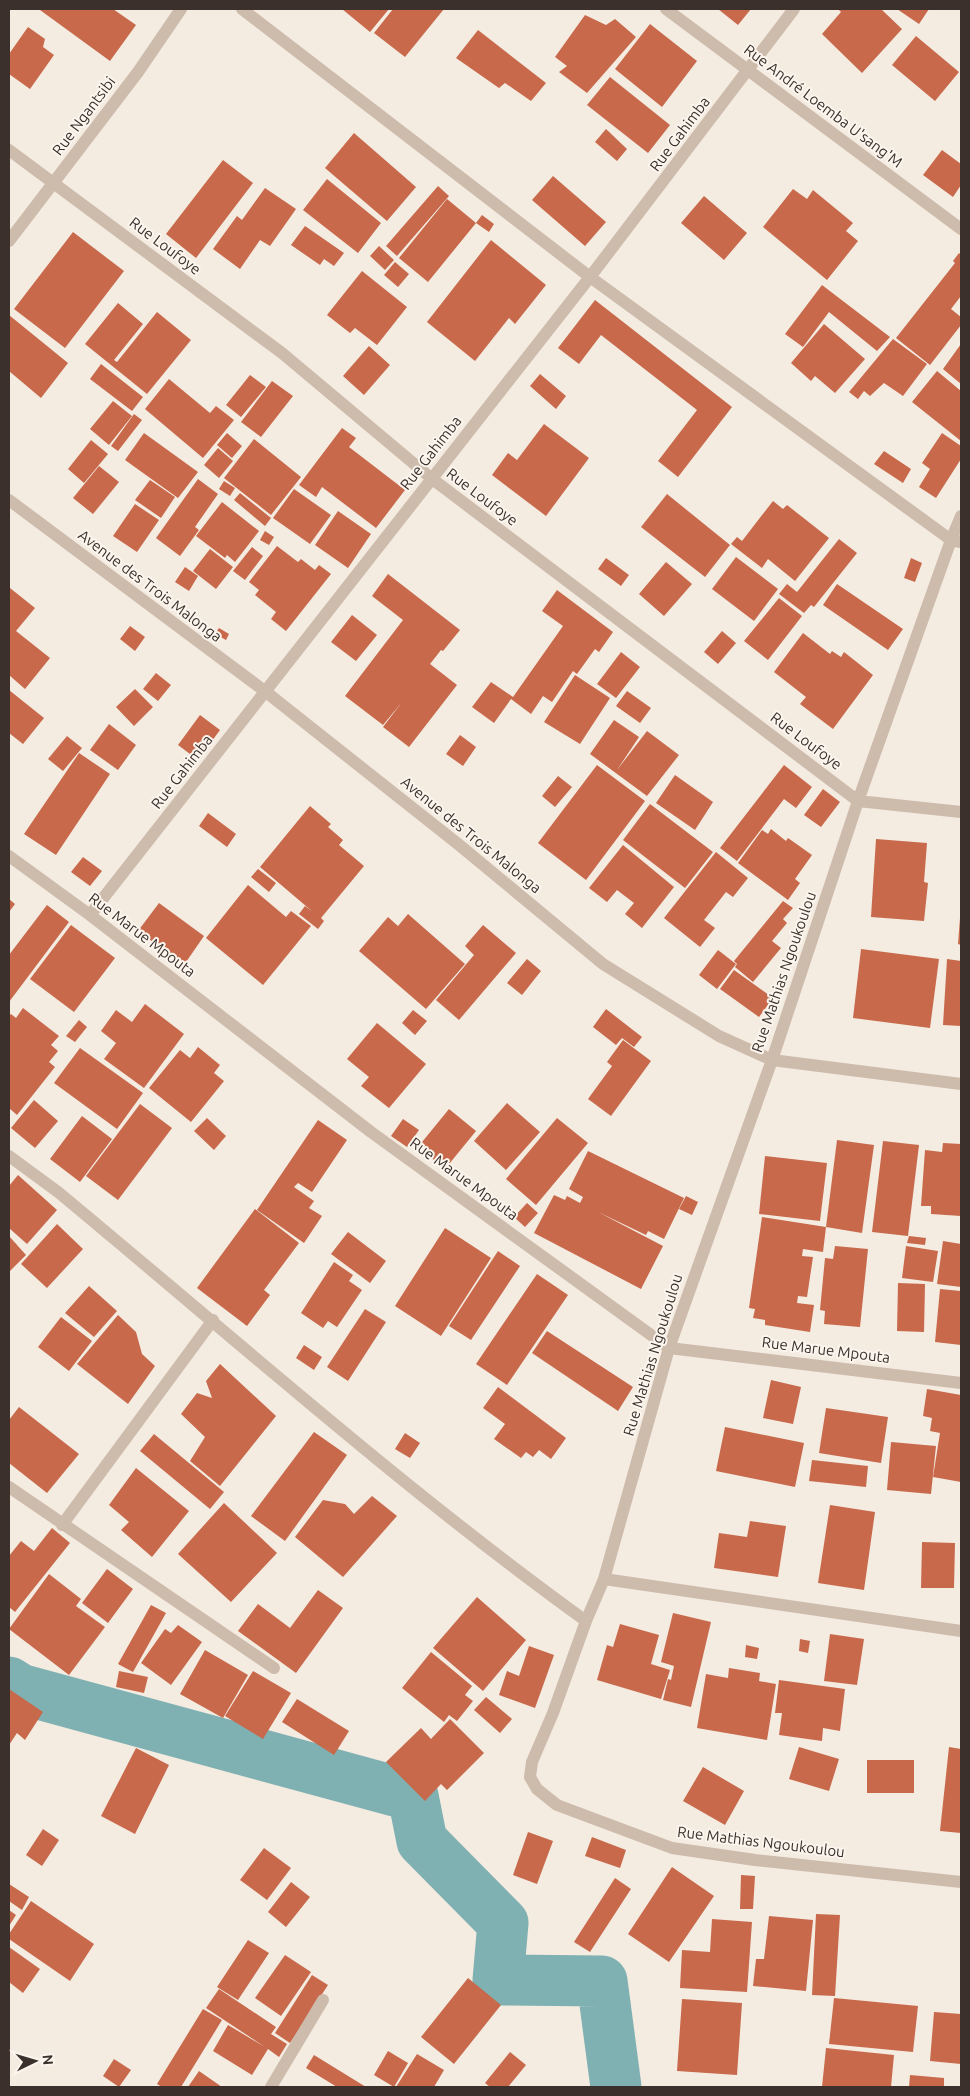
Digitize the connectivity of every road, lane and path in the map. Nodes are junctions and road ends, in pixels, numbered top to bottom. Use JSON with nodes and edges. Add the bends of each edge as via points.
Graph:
{"nodes":[{"id":1,"x":181,"y":9,"type":"edge"},
{"id":2,"x":242,"y":9,"type":"edge"},
{"id":3,"x":666,"y":9,"type":"edge"},
{"id":4,"x":794,"y":9,"type":"edge"},
{"id":5,"x":748,"y":71,"type":"junction"},
{"id":6,"x":9,"y":150,"type":"edge"},
{"id":7,"x":54,"y":183,"type":"junction"},
{"id":8,"x":961,"y":229,"type":"edge"},
{"id":9,"x":9,"y":241,"type":"edge"},
{"id":10,"x":590,"y":278,"type":"junction"},
{"id":11,"x":431,"y":478,"type":"junction"},
{"id":12,"x":9,"y":500,"type":"edge"},
{"id":13,"x":961,"y":516,"type":"edge"},
{"id":14,"x":956,"y":541,"type":"edge"},
{"id":15,"x":266,"y":692,"type":"junction"},
{"id":16,"x":858,"y":801,"type":"junction"},
{"id":17,"x":961,"y":812,"type":"edge"},
{"id":18,"x":9,"y":856,"type":"edge"},
{"id":19,"x":90,"y":915,"type":"junction"},
{"id":20,"x":772,"y":1060,"type":"junction"},
{"id":21,"x":961,"y":1084,"type":"edge"},
{"id":22,"x":9,"y":1156,"type":"edge"},
{"id":23,"x":213,"y":1320,"type":"junction"},
{"id":24,"x":670,"y":1348,"type":"junction"},
{"id":25,"x":961,"y":1383,"type":"edge"},
{"id":26,"x":9,"y":1487,"type":"edge"},
{"id":27,"x":62,"y":1525,"type":"junction"},
{"id":28,"x":604,"y":1579,"type":"junction"},
{"id":29,"x":586,"y":1621,"type":"junction"},
{"id":30,"x":961,"y":1632,"type":"edge"},
{"id":31,"x":274,"y":1668,"type":"dead end"},
{"id":32,"x":961,"y":1882,"type":"edge"},
{"id":33,"x":323,"y":2000,"type":"dead end"},
{"id":34,"x":271,"y":2087,"type":"edge"}],
"edges":[{"from":1,"to":7,"type":"street","name":"Rue Ngantsibi"},
{"from":2,"to":10,"type":"street"},
{"from":3,"to":5,"type":"street","name":"Rue André Loemba U'sang'M"},
{"from":4,"to":5,"type":"street","name":"Rue Gahimba"},
{"from":5,"to":8,"type":"street","name":"Rue André Loemba U'sang'M"},
{"from":5,"to":10,"type":"street","name":"Rue Gahimba"},
{"from":6,"to":7,"type":"street","name":"Rue Loufoye"},
{"from":7,"to":9,"type":"street","name":"Rue Ngantsibi"},
{"from":7,"to":11,"type":"street","name":"Rue Loufoye","via":[[282,353]]},
{"from":10,"to":11,"type":"street","name":"Rue Gahimba"},
{"from":10,"to":14,"type":"street"},
{"from":11,"to":15,"type":"street","name":"Rue Gahimba"},
{"from":11,"to":16,"type":"street","name":"Rue Loufoye"},
{"from":12,"to":15,"type":"street","name":"Avenue des Trois Malonga"},
{"from":13,"to":14,"type":"street","name":"Rue Mathias Ngoukoulou"},
{"from":14,"to":16,"type":"street","name":"Rue Mathias Ngoukoulou"},
{"from":15,"to":19,"type":"street","name":"Rue Gahimba"},
{"from":15,"to":20,"type":"street","name":"Avenue des Trois Malonga","via":[[603,964],[719,1036]]},
{"from":16,"to":17,"type":"street"},
{"from":16,"to":20,"type":"street","name":"Rue Mathias Ngoukoulou"},
{"from":18,"to":19,"type":"street","name":"Rue Marue Mpouta"},
{"from":19,"to":24,"type":"street","name":"Rue Marue Mpouta","via":[[371,1132]]},
{"from":20,"to":21,"type":"street","name":"Avenue des Trois Malonga"},
{"from":20,"to":24,"type":"street","name":"Rue Mathias Ngoukoulou"},
{"from":22,"to":23,"type":"street","via":[[58,1192]]},
{"from":23,"to":27,"type":"street"},
{"from":23,"to":29,"type":"street","via":[[401,1480]]},
{"from":24,"to":25,"type":"street","name":"Rue Marue Mpouta"},
{"from":24,"to":28,"type":"street","name":"Rue Mathias Ngoukoulou"},
{"from":26,"to":27,"type":"street"},
{"from":27,"to":31,"type":"street"},
{"from":28,"to":29,"type":"street","name":"Rue Mathias Ngoukoulou"},
{"from":28,"to":30,"type":"street"},
{"from":29,"to":32,"type":"street","name":"Rue Mathias Ngoukoulou","via":[[532,1762],[530,1777],[537,1789],[557,1804],[672,1848]]},
{"from":33,"to":34,"type":"street"}]}
